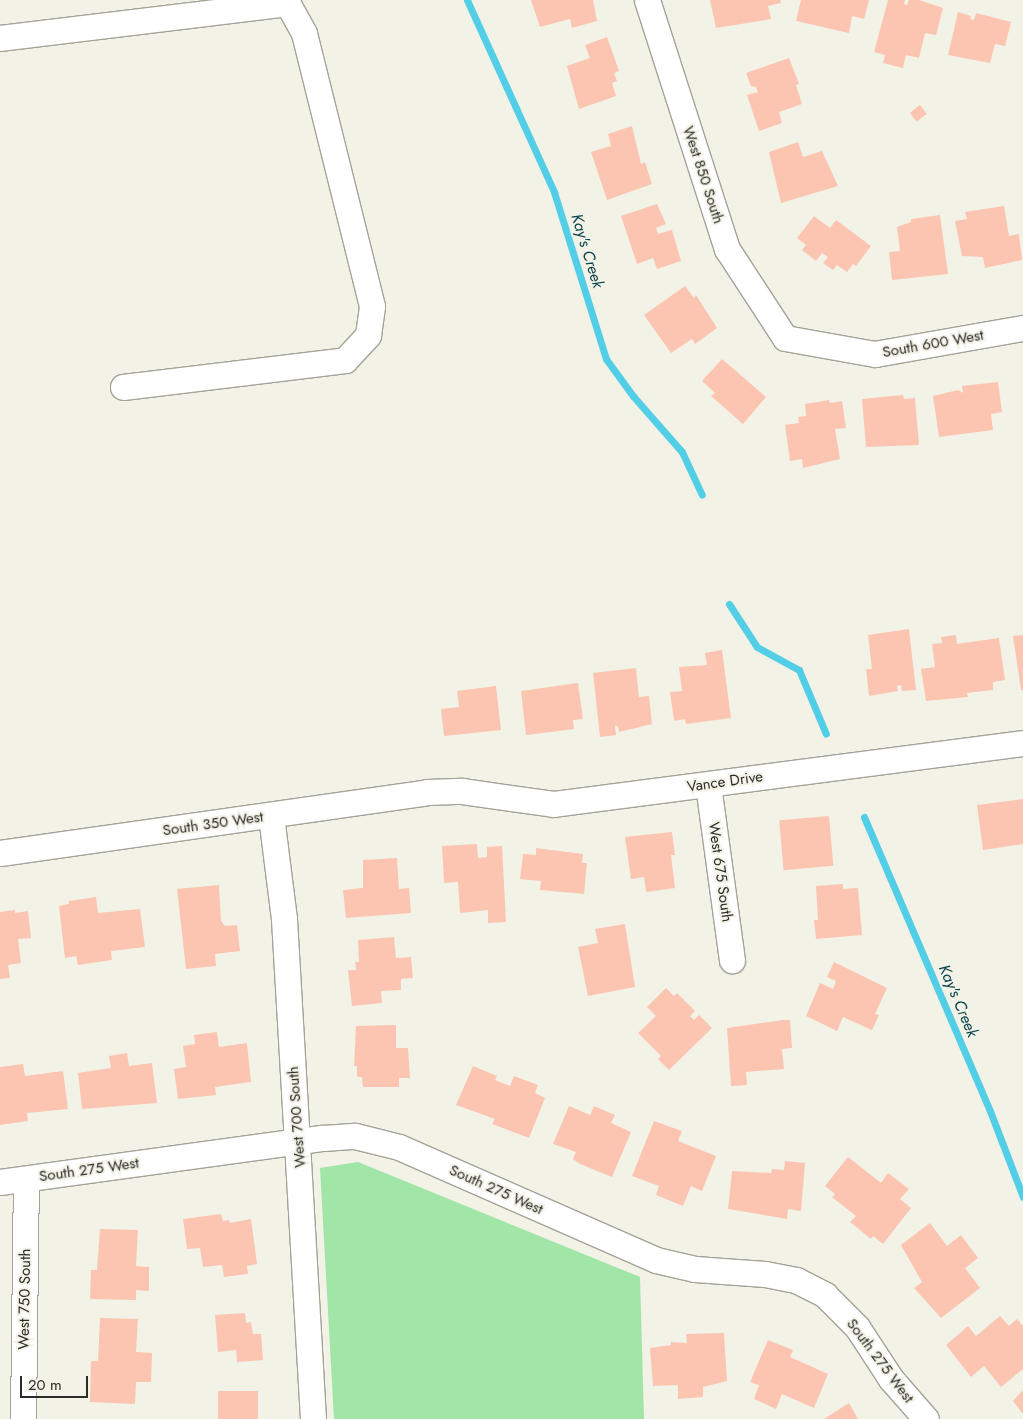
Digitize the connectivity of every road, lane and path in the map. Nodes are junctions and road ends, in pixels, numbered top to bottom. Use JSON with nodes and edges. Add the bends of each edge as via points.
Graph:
{"nodes":[{"id":1,"x":647,"y":0,"type":"edge"},
{"id":2,"x":287,"y":1,"type":"edge"},
{"id":3,"x":0,"y":38,"type":"edge"},
{"id":4,"x":1023,"y":328,"type":"edge"},
{"id":5,"x":785,"y":338,"type":"joint"},
{"id":6,"x":123,"y":387,"type":"dead end"},
{"id":7,"x":1023,"y":744,"type":"edge"},
{"id":8,"x":708,"y":784,"type":"junction"},
{"id":9,"x":426,"y":792,"type":"joint"},
{"id":10,"x":271,"y":816,"type":"junction"},
{"id":11,"x":0,"y":853,"type":"edge"},
{"id":12,"x":732,"y":960,"type":"dead end"},
{"id":13,"x":298,"y":1140,"type":"junction"},
{"id":14,"x":26,"y":1179,"type":"junction"},
{"id":15,"x":0,"y":1182,"type":"edge"},
{"id":16,"x":23,"y":1419,"type":"edge"},
{"id":17,"x":312,"y":1419,"type":"edge"},
{"id":18,"x":926,"y":1419,"type":"edge"}],
"edges":[{"from":1,"to":5,"type":"street","name":"West 850 South","via":[[727,249]]},
{"from":2,"to":3,"type":"street"},
{"from":2,"to":6,"type":"street","via":[[304,33],[372,306],[368,334],[345,360]]},
{"from":4,"to":5,"type":"street","name":"South 600 West","via":[[875,354]]},
{"from":7,"to":8,"type":"street","name":"Vance Drive"},
{"from":8,"to":9,"type":"street","name":"Vance Drive","via":[[554,804],[462,791]]},
{"from":8,"to":12,"type":"street","name":"West 675 South"},
{"from":9,"to":10,"type":"street","name":"South 350 West"},
{"from":10,"to":11,"type":"street","name":"South 350 West"},
{"from":10,"to":13,"type":"street","name":"West 700 South","via":[[284,919]]},
{"from":13,"to":14,"type":"street","name":"South 275 West"},
{"from":13,"to":17,"type":"street","name":"West 700 South"},
{"from":13,"to":18,"type":"street","name":"South 275 West","via":[[355,1136],[399,1147],[656,1260],[796,1280],[826,1295],[857,1328],[891,1379]]},
{"from":14,"to":15,"type":"street","name":"South 275 West"},
{"from":14,"to":16,"type":"street","name":"West 750 South"}]}
